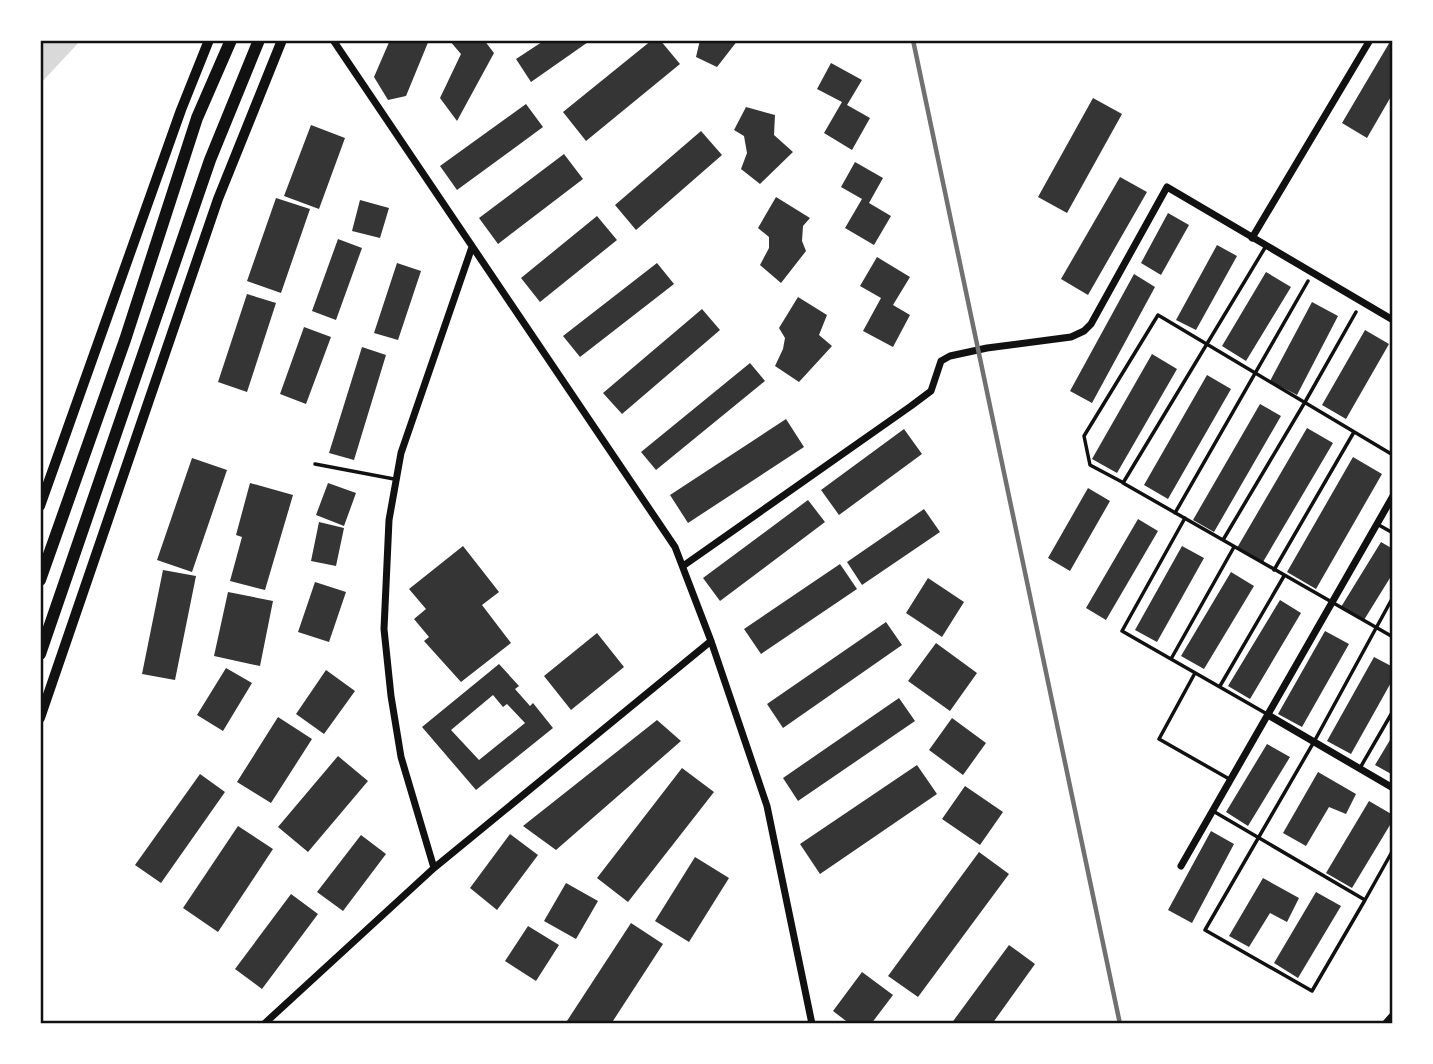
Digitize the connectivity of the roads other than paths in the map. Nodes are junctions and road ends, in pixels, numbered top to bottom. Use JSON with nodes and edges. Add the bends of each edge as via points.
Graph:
{"nodes":[{"id":1,"x":209,"y":40,"type":"edge"},
{"id":2,"x":231,"y":40,"type":"edge"},
{"id":3,"x":259,"y":40,"type":"edge"},
{"id":4,"x":282,"y":40,"type":"edge"},
{"id":5,"x":333,"y":40,"type":"edge"},
{"id":6,"x":1370,"y":40,"type":"edge"},
{"id":7,"x":1252,"y":238,"type":"junction"},
{"id":8,"x":1266,"y":246,"type":"junction"},
{"id":9,"x":472,"y":247,"type":"junction"},
{"id":10,"x":1308,"y":281,"type":"dead end"},
{"id":11,"x":1356,"y":312,"type":"dead end"},
{"id":12,"x":1393,"y":320,"type":"edge"},
{"id":13,"x":1206,"y":344,"type":"junction"},
{"id":14,"x":1255,"y":373,"type":"junction"},
{"id":15,"x":1305,"y":402,"type":"junction"},
{"id":16,"x":1354,"y":432,"type":"junction"},
{"id":17,"x":1393,"y":454,"type":"edge"},
{"id":18,"x":315,"y":464,"type":"dead end"},
{"id":19,"x":397,"y":479,"type":"junction"},
{"id":20,"x":1123,"y":483,"type":"junction"},
{"id":21,"x":1393,"y":496,"type":"edge"},
{"id":22,"x":40,"y":506,"type":"edge"},
{"id":23,"x":1175,"y":513,"type":"junction"},
{"id":24,"x":1185,"y":518,"type":"junction"},
{"id":25,"x":1377,"y":524,"type":"junction"},
{"id":26,"x":1393,"y":533,"type":"edge"},
{"id":27,"x":1222,"y":540,"type":"junction"},
{"id":28,"x":1234,"y":547,"type":"junction"},
{"id":29,"x":683,"y":566,"type":"junction"},
{"id":30,"x":1274,"y":570,"type":"junction"},
{"id":31,"x":1284,"y":576,"type":"junction"},
{"id":32,"x":40,"y":580,"type":"edge"},
{"id":33,"x":1393,"y":597,"type":"edge"},
{"id":34,"x":1332,"y":603,"type":"junction"},
{"id":35,"x":1376,"y":628,"type":"junction"},
{"id":36,"x":1393,"y":637,"type":"edge"},
{"id":37,"x":711,"y":641,"type":"junction"},
{"id":38,"x":40,"y":654,"type":"edge"},
{"id":39,"x":1171,"y":659,"type":"junction"},
{"id":40,"x":1195,"y":673,"type":"junction"},
{"id":41,"x":1220,"y":687,"type":"junction"},
{"id":42,"x":1393,"y":711,"type":"edge"},
{"id":43,"x":1268,"y":715,"type":"junction"},
{"id":44,"x":40,"y":718,"type":"edge"},
{"id":45,"x":1315,"y":740,"type":"junction"},
{"id":46,"x":1360,"y":768,"type":"junction"},
{"id":47,"x":1231,"y":780,"type":"junction"},
{"id":48,"x":1393,"y":788,"type":"edge"},
{"id":49,"x":1213,"y":811,"type":"junction"},
{"id":50,"x":1259,"y":837,"type":"junction"},
{"id":51,"x":1393,"y":850,"type":"edge"},
{"id":52,"x":1390,"y":860,"type":"edge"},
{"id":53,"x":1181,"y":866,"type":"dead end"},
{"id":54,"x":434,"y":868,"type":"junction"},
{"id":55,"x":1365,"y":900,"type":"junction"},
{"id":56,"x":1393,"y":1015,"type":"edge"},
{"id":57,"x":264,"y":1024,"type":"edge"},
{"id":58,"x":812,"y":1024,"type":"edge"},
{"id":59,"x":1385,"y":1024,"type":"edge"}],
"edges":[{"from":1,"to":22,"type":"main road"},
{"from":2,"to":32,"type":"highway","via":[[197,118]]},
{"from":3,"to":38,"type":"highway","via":[[210,160]]},
{"from":4,"to":44,"type":"main road","via":[[218,199]]},
{"from":5,"to":9,"type":"street"},
{"from":6,"to":7,"type":"street"},
{"from":7,"to":8,"type":"street"},
{"from":7,"to":29,"type":"street","via":[[1167,187],[1084,331],[941,361],[931,391]]},
{"from":8,"to":12,"type":"street"},
{"from":8,"to":13,"type":"lane"},
{"from":9,"to":19,"type":"street","via":[[401,453]]},
{"from":9,"to":29,"type":"street"},
{"from":10,"to":14,"type":"lane"},
{"from":11,"to":15,"type":"lane"},
{"from":13,"to":14,"type":"lane"},
{"from":13,"to":20,"type":"lane"},
{"from":13,"to":20,"type":"lane","via":[[1158,315],[1084,436],[1090,465]]},
{"from":14,"to":15,"type":"lane"},
{"from":14,"to":23,"type":"lane"},
{"from":15,"to":16,"type":"lane"},
{"from":15,"to":27,"type":"lane"},
{"from":16,"to":17,"type":"lane"},
{"from":16,"to":30,"type":"lane"},
{"from":18,"to":19,"type":"lane"},
{"from":19,"to":54,"type":"street","via":[[389,520],[384,629],[401,757]]},
{"from":20,"to":23,"type":"lane"},
{"from":21,"to":25,"type":"street"},
{"from":23,"to":24,"type":"lane"},
{"from":24,"to":27,"type":"lane"},
{"from":24,"to":39,"type":"lane","via":[[1122,631]]},
{"from":25,"to":26,"type":"lane"},
{"from":25,"to":34,"type":"street"},
{"from":27,"to":28,"type":"lane"},
{"from":28,"to":30,"type":"lane"},
{"from":28,"to":39,"type":"lane"},
{"from":29,"to":37,"type":"street"},
{"from":30,"to":31,"type":"lane"},
{"from":31,"to":34,"type":"lane"},
{"from":31,"to":41,"type":"lane"},
{"from":33,"to":35,"type":"lane"},
{"from":34,"to":35,"type":"lane"},
{"from":34,"to":43,"type":"street"},
{"from":35,"to":36,"type":"lane"},
{"from":35,"to":45,"type":"lane"},
{"from":37,"to":54,"type":"street"},
{"from":37,"to":58,"type":"street","via":[[767,806]]},
{"from":39,"to":40,"type":"lane"},
{"from":40,"to":41,"type":"lane"},
{"from":40,"to":47,"type":"lane","via":[[1158,739]]},
{"from":41,"to":43,"type":"lane"},
{"from":42,"to":46,"type":"lane"},
{"from":43,"to":45,"type":"street"},
{"from":43,"to":47,"type":"street"},
{"from":45,"to":46,"type":"street"},
{"from":45,"to":50,"type":"lane"},
{"from":46,"to":48,"type":"street"},
{"from":47,"to":49,"type":"street"},
{"from":49,"to":50,"type":"lane"},
{"from":49,"to":53,"type":"street"},
{"from":50,"to":55,"type":"lane"},
{"from":50,"to":55,"type":"lane","via":[[1205,930],[1312,990]]},
{"from":51,"to":52,"type":"lane"},
{"from":52,"to":55,"type":"lane"},
{"from":54,"to":57,"type":"street"},
{"from":56,"to":59,"type":"street"}]}
